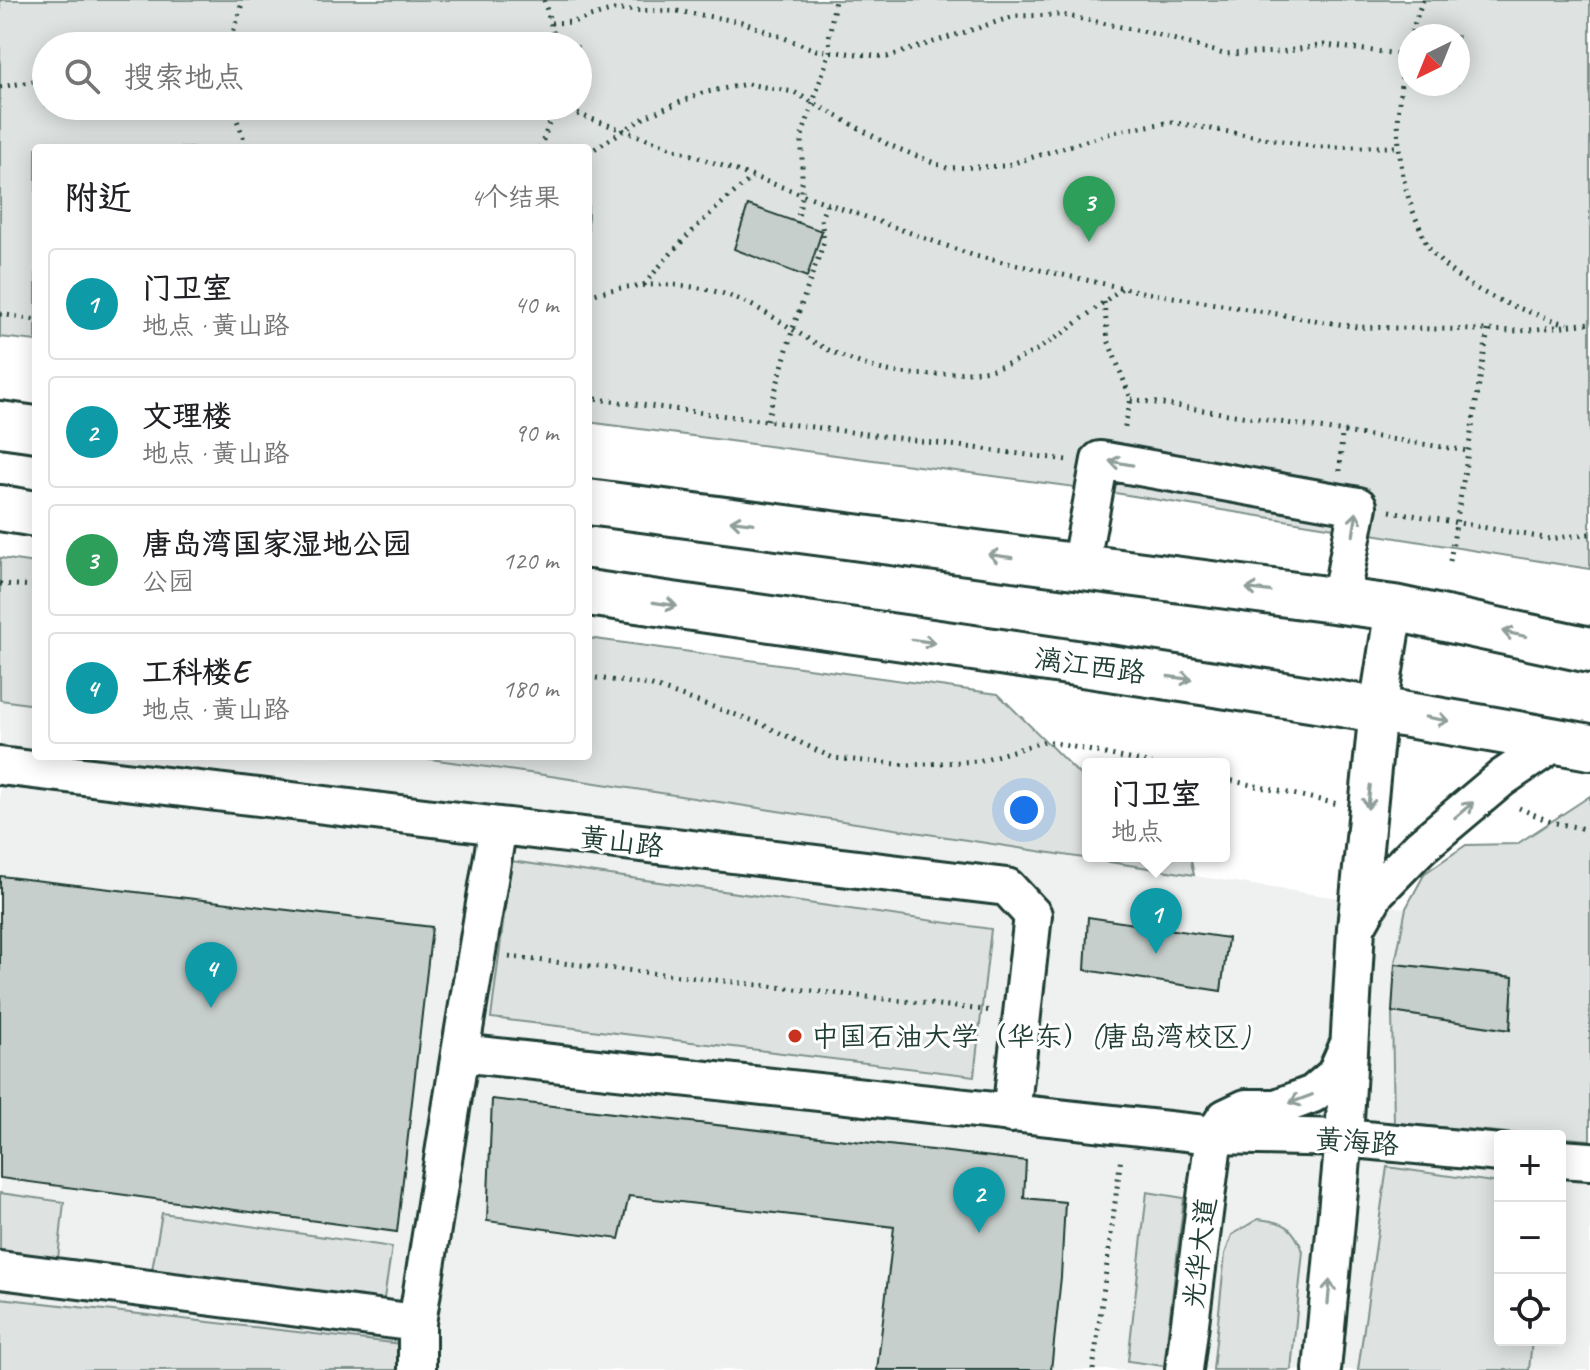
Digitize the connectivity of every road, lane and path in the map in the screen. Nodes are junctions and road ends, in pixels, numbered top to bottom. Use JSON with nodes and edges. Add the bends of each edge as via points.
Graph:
{"nodes":[{"id":1,"x":243,"y":0,"type":"edge"},
{"id":2,"x":544,"y":0,"type":"edge"},
{"id":3,"x":835,"y":0,"type":"edge"},
{"id":4,"x":1423,"y":0,"type":"edge"},
{"id":5,"x":551,"y":23,"type":"junction"},
{"id":6,"x":1413,"y":24,"type":"edge"},
{"id":7,"x":233,"y":32,"type":"edge"},
{"id":8,"x":553,"y":32,"type":"edge"},
{"id":9,"x":830,"y":51,"type":"junction"},
{"id":10,"x":1398,"y":54,"type":"edge"},
{"id":11,"x":32,"y":81,"type":"edge"},
{"id":12,"x":0,"y":87,"type":"edge"},
{"id":13,"x":1401,"y":96,"type":"edge"},
{"id":14,"x":815,"y":104,"type":"junction"},
{"id":15,"x":237,"y":120,"type":"edge"},
{"id":16,"x":551,"y":120,"type":"edge"},
{"id":17,"x":592,"y":120,"type":"edge"},
{"id":18,"x":625,"y":132,"type":"junction"},
{"id":19,"x":246,"y":144,"type":"edge"},
{"id":20,"x":542,"y":144,"type":"edge"},
{"id":21,"x":1400,"y":147,"type":"junction"},
{"id":22,"x":592,"y":151,"type":"edge"},
{"id":23,"x":752,"y":178,"type":"junction"},
{"id":24,"x":802,"y":196,"type":"junction"},
{"id":25,"x":827,"y":204,"type":"junction"},
{"id":26,"x":797,"y":223,"type":"dead end"},
{"id":27,"x":643,"y":286,"type":"junction"},
{"id":28,"x":1122,"y":288,"type":"junction"},
{"id":29,"x":592,"y":295,"type":"edge"},
{"id":30,"x":1104,"y":301,"type":"junction"},
{"id":31,"x":0,"y":314,"type":"edge"},
{"id":32,"x":32,"y":319,"type":"edge"},
{"id":33,"x":1590,"y":323,"type":"edge"},
{"id":34,"x":1571,"y":326,"type":"junction"},
{"id":35,"x":793,"y":328,"type":"junction"},
{"id":36,"x":1488,"y":330,"type":"junction"},
{"id":37,"x":592,"y":398,"type":"edge"},
{"id":38,"x":1131,"y":399,"type":"junction"},
{"id":39,"x":767,"y":420,"type":"junction"},
{"id":40,"x":0,"y":424,"type":"edge"},
{"id":41,"x":32,"y":428,"type":"edge"},
{"id":42,"x":1468,"y":451,"type":"junction"},
{"id":43,"x":1108,"y":461,"type":"junction"},
{"id":44,"x":592,"y":503,"type":"edge"},
{"id":45,"x":1358,"y":506,"type":"junction"},
{"id":46,"x":0,"y":508,"type":"edge"},
{"id":47,"x":32,"y":513,"type":"edge"},
{"id":48,"x":1456,"y":523,"type":"junction"},
{"id":49,"x":1590,"y":534,"type":"edge"},
{"id":50,"x":1450,"y":561,"type":"dead end"},
{"id":51,"x":1080,"y":567,"type":"junction"},
{"id":52,"x":0,"y":584,"type":"edge"},
{"id":53,"x":32,"y":586,"type":"edge"},
{"id":54,"x":592,"y":594,"type":"edge"},
{"id":55,"x":1340,"y":601,"type":"junction"},
{"id":56,"x":1394,"y":608,"type":"junction"},
{"id":57,"x":1590,"y":650,"type":"edge"},
{"id":58,"x":592,"y":678,"type":"edge"},
{"id":59,"x":1378,"y":709,"type":"junction"},
{"id":60,"x":1574,"y":744,"type":"edge"},
{"id":61,"x":1124,"y":758,"type":"edge"},
{"id":62,"x":0,"y":766,"type":"edge"},
{"id":63,"x":1486,"y":792,"type":"junction"},
{"id":64,"x":498,"y":826,"type":"junction"},
{"id":65,"x":1590,"y":830,"type":"edge"},
{"id":66,"x":1356,"y":928,"type":"junction"},
{"id":67,"x":477,"y":954,"type":"junction"},
{"id":68,"x":1022,"y":1014,"type":"junction"},
{"id":69,"x":1349,"y":1043,"type":"junction"},
{"id":70,"x":460,"y":1053,"type":"junction"},
{"id":71,"x":1011,"y":1114,"type":"junction"},
{"id":72,"x":1125,"y":1126,"type":"junction"},
{"id":73,"x":1214,"y":1135,"type":"junction"},
{"id":74,"x":1344,"y":1138,"type":"junction"},
{"id":75,"x":1494,"y":1152,"type":"edge"},
{"id":76,"x":1566,"y":1159,"type":"edge"},
{"id":77,"x":1590,"y":1161,"type":"edge"},
{"id":78,"x":0,"y":1270,"type":"edge"},
{"id":79,"x":417,"y":1323,"type":"junction"},
{"id":80,"x":417,"y":1370,"type":"edge"},
{"id":81,"x":1093,"y":1370,"type":"edge"},
{"id":82,"x":1184,"y":1370,"type":"edge"},
{"id":83,"x":1322,"y":1370,"type":"edge"}],
"edges":[{"from":1,"to":7,"type":"path"},
{"from":2,"to":5,"type":"path"},
{"from":3,"to":9,"type":"path"},
{"from":4,"to":6,"type":"path"},
{"from":5,"to":8,"type":"path"},
{"from":5,"to":9,"type":"path","via":[[614,10],[677,11],[742,22]]},
{"from":9,"to":10,"type":"path","via":[[887,57],[1015,16],[1062,15],[1224,54],[1324,45]]},
{"from":9,"to":14,"type":"path"},
{"from":11,"to":12,"type":"path"},
{"from":13,"to":21,"type":"path"},
{"from":14,"to":18,"type":"path","via":[[794,92],[747,84],[702,93],[647,116]]},
{"from":14,"to":21,"type":"path","via":[[889,145],[947,168],[1004,166],[1118,131],[1171,122],[1316,147]]},
{"from":14,"to":24,"type":"path","via":[[802,136]]},
{"from":15,"to":19,"type":"path"},
{"from":16,"to":20,"type":"path"},
{"from":17,"to":18,"type":"path"},
{"from":18,"to":22,"type":"path"},
{"from":18,"to":23,"type":"path"},
{"from":21,"to":34,"type":"path","via":[[1407,198],[1429,248],[1466,283],[1514,308]]},
{"from":23,"to":24,"type":"path"},
{"from":23,"to":27,"type":"path","via":[[718,206]]},
{"from":24,"to":25,"type":"path"},
{"from":24,"to":26,"type":"path"},
{"from":25,"to":28,"type":"path","via":[[975,256]]},
{"from":25,"to":35,"type":"path","via":[[821,218],[824,242]]},
{"from":27,"to":29,"type":"path"},
{"from":27,"to":35,"type":"path","via":[[689,286],[736,298]]},
{"from":28,"to":30,"type":"path"},
{"from":28,"to":36,"type":"path","via":[[1357,327]]},
{"from":30,"to":35,"type":"path","via":[[1052,342],[993,369],[930,376],[870,367]]},
{"from":30,"to":38,"type":"path","via":[[1108,340]]},
{"from":31,"to":32,"type":"path"},
{"from":33,"to":34,"type":"path"},
{"from":34,"to":36,"type":"path"},
{"from":35,"to":39,"type":"path"},
{"from":36,"to":42,"type":"path"},
{"from":37,"to":39,"type":"path"},
{"from":38,"to":42,"type":"path"},
{"from":38,"to":43,"type":"path"},
{"from":39,"to":43,"type":"path","via":[[1063,460]]},
{"from":40,"to":41,"type":"main road"},
{"from":42,"to":48,"type":"path"},
{"from":45,"to":43,"type":"street","one_way":true},
{"from":43,"to":51,"type":"street"},
{"from":51,"to":44,"type":"main road","one_way":true},
{"from":45,"to":48,"type":"path"},
{"from":55,"to":45,"type":"street","one_way":true},
{"from":46,"to":47,"type":"main road"},
{"from":48,"to":49,"type":"path","via":[[1550,539]]},
{"from":48,"to":50,"type":"path"},
{"from":55,"to":51,"type":"main road","one_way":true},
{"from":52,"to":53,"type":"path"},
{"from":54,"to":59,"type":"main road","name":"漓江西路","one_way":true},
{"from":55,"to":56,"type":"main road"},
{"from":57,"to":56,"type":"main road","one_way":true},
{"from":56,"to":59,"type":"street"},
{"from":58,"to":61,"type":"path","via":[[649,685],[757,722],[833,758],[907,765],[979,761],[1046,741]]},
{"from":59,"to":60,"type":"main road","name":"漓江西路","one_way":true},
{"from":59,"to":66,"type":"street","one_way":true},
{"from":60,"to":63,"type":"street"},
{"from":62,"to":64,"type":"street","name":"黄山路"},
{"from":63,"to":65,"type":"path","via":[[1551,822]]},
{"from":66,"to":63,"type":"street","one_way":true,"via":[[1376,892]]},
{"from":64,"to":67,"type":"street"},
{"from":64,"to":68,"type":"street","name":"黄山路","via":[[1007,887],[1033,915]]},
{"from":66,"to":69,"type":"street"},
{"from":67,"to":68,"type":"path"},
{"from":67,"to":70,"type":"street"},
{"from":68,"to":71,"type":"street","name":"黄山路"},
{"from":69,"to":73,"type":"street","one_way":true,"via":[[1335,1075],[1313,1094],[1276,1108],[1246,1108],[1225,1118]]},
{"from":69,"to":74,"type":"street"},
{"from":70,"to":71,"type":"street","name":"黄海路"},
{"from":70,"to":79,"type":"street"},
{"from":71,"to":72,"type":"street","name":"黄海路"},
{"from":72,"to":73,"type":"street","name":"黄海路"},
{"from":72,"to":81,"type":"path"},
{"from":73,"to":74,"type":"street","name":"黄海路"},
{"from":73,"to":82,"type":"street","name":"光华大道"},
{"from":74,"to":75,"type":"street","name":"黄海路"},
{"from":83,"to":74,"type":"street","one_way":true},
{"from":76,"to":77,"type":"street"},
{"from":78,"to":79,"type":"street"},
{"from":79,"to":80,"type":"street"}]}
